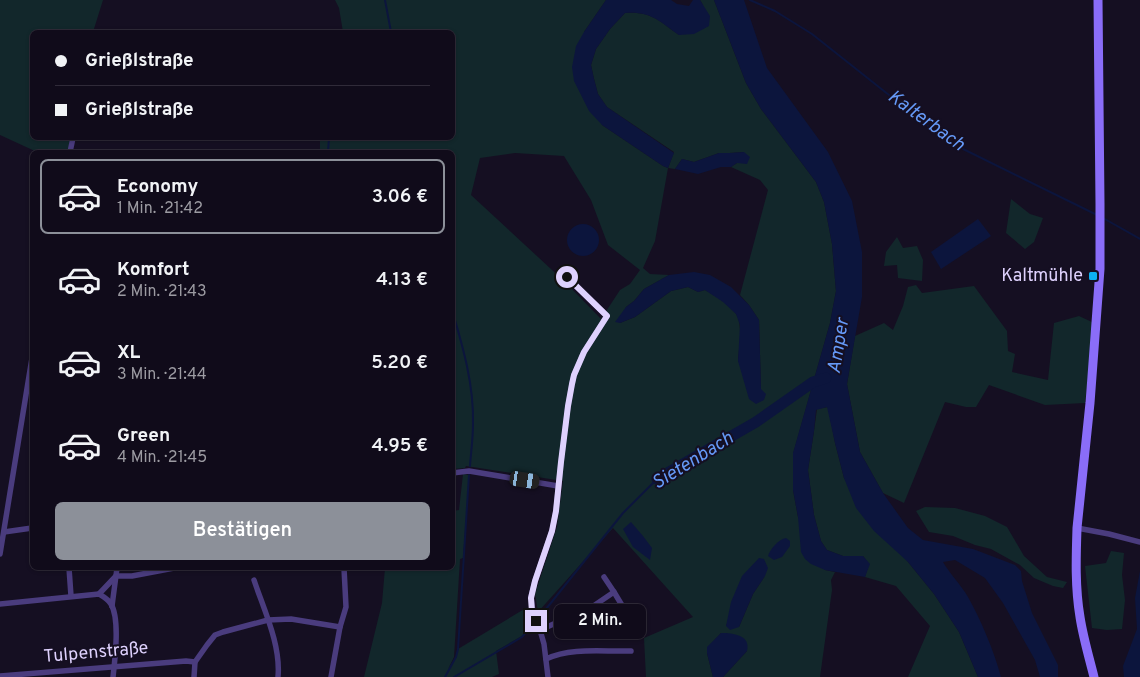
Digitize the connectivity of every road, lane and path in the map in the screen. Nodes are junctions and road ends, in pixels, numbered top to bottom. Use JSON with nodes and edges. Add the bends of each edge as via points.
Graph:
{"nodes":[{"id":1,"x":1098,"y":0,"type":"edge"},
{"id":2,"x":567,"y":277,"type":"dead end"},
{"id":3,"x":30,"y":370,"type":"edge"},
{"id":4,"x":455,"y":473,"type":"edge"},
{"id":5,"x":558,"y":486,"type":"junction"},
{"id":6,"x":30,"y":528,"type":"edge"},
{"id":7,"x":1078,"y":528,"type":"junction"},
{"id":8,"x":4,"y":532,"type":"junction"},
{"id":9,"x":1140,"y":542,"type":"edge"},
{"id":10,"x":0,"y":554,"type":"edge"},
{"id":11,"x":69,"y":570,"type":"edge"},
{"id":12,"x":117,"y":570,"type":"edge"},
{"id":13,"x":164,"y":570,"type":"edge"},
{"id":14,"x":344,"y":570,"type":"edge"},
{"id":15,"x":116,"y":576,"type":"junction"},
{"id":16,"x":604,"y":577,"type":"dead end"},
{"id":17,"x":254,"y":580,"type":"dead end"},
{"id":18,"x":614,"y":592,"type":"junction"},
{"id":19,"x":99,"y":594,"type":"junction"},
{"id":20,"x":71,"y":596,"type":"junction"},
{"id":21,"x":0,"y":604,"type":"edge"},
{"id":22,"x":112,"y":606,"type":"junction"},
{"id":23,"x":629,"y":617,"type":"dead end"},
{"id":24,"x":268,"y":620,"type":"junction"},
{"id":25,"x":340,"y":627,"type":"junction"},
{"id":26,"x":540,"y":630,"type":"junction"},
{"id":27,"x":631,"y":652,"type":"dead end"},
{"id":28,"x":546,"y":659,"type":"junction"},
{"id":29,"x":195,"y":662,"type":"junction"},
{"id":30,"x":114,"y":667,"type":"junction"},
{"id":31,"x":0,"y":676,"type":"edge"},
{"id":32,"x":113,"y":677,"type":"edge"},
{"id":33,"x":194,"y":677,"type":"edge"},
{"id":34,"x":278,"y":677,"type":"edge"},
{"id":35,"x":331,"y":677,"type":"edge"},
{"id":36,"x":548,"y":677,"type":"edge"},
{"id":37,"x":1094,"y":677,"type":"edge"}],
"edges":[{"from":1,"to":7,"type":"main road","via":[[1100,269]]},
{"from":2,"to":5,"type":"street","via":[[607,316],[574,375]]},
{"from":3,"to":8,"type":"street"},
{"from":4,"to":5,"type":"street","via":[[469,471]]},
{"from":5,"to":26,"type":"street","via":[[552,531],[531,598],[532,612]]},
{"from":6,"to":8,"type":"street"},
{"from":7,"to":9,"type":"street"},
{"from":7,"to":37,"type":"main road","via":[[1076,584],[1080,618]]},
{"from":8,"to":10,"type":"street"},
{"from":11,"to":20,"type":"street"},
{"from":12,"to":15,"type":"street"},
{"from":13,"to":15,"type":"street"},
{"from":14,"to":25,"type":"street","via":[[346,607]]},
{"from":15,"to":19,"type":"street"},
{"from":15,"to":22,"type":"street"},
{"from":16,"to":18,"type":"street"},
{"from":17,"to":24,"type":"street"},
{"from":18,"to":23,"type":"street"},
{"from":18,"to":26,"type":"street","via":[[592,607]]},
{"from":19,"to":20,"type":"street"},
{"from":19,"to":22,"type":"street"},
{"from":20,"to":21,"type":"street"},
{"from":22,"to":30,"type":"street","via":[[116,622]]},
{"from":24,"to":25,"type":"street","via":[[291,619]]},
{"from":24,"to":29,"type":"street","via":[[215,635]]},
{"from":24,"to":34,"type":"street","via":[[278,659]]},
{"from":25,"to":35,"type":"street"},
{"from":26,"to":28,"type":"street"},
{"from":27,"to":28,"type":"street","via":[[568,652]]},
{"from":28,"to":36,"type":"street"},
{"from":29,"to":30,"type":"street","name":"Tulpenstraße"},
{"from":29,"to":33,"type":"street"},
{"from":30,"to":31,"type":"street","name":"Tulpenstraße"},
{"from":30,"to":32,"type":"street"}]}
